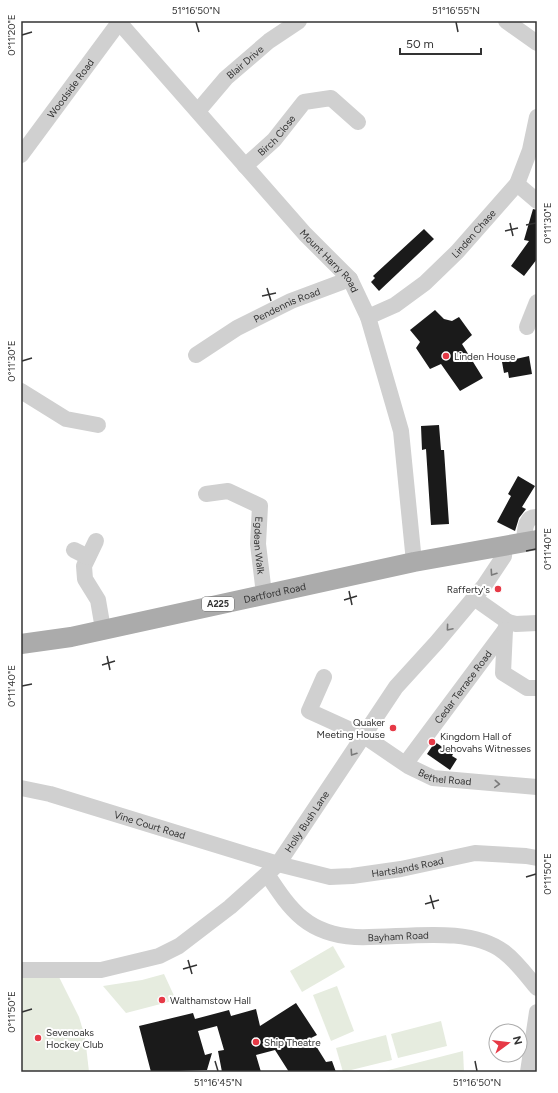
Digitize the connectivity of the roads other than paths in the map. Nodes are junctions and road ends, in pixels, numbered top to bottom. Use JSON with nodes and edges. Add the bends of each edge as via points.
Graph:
{"nodes":[{"id":1,"x":119,"y":21,"type":"edge"},
{"id":2,"x":299,"y":21,"type":"edge"},
{"id":3,"x":506,"y":21,"type":"edge"},
{"id":4,"x":537,"y":43,"type":"edge"},
{"id":5,"x":198,"y":111,"type":"junction"},
{"id":6,"x":537,"y":117,"type":"edge"},
{"id":7,"x":358,"y":122,"type":"dead end"},
{"id":8,"x":21,"y":155,"type":"edge"},
{"id":9,"x":245,"y":166,"type":"junction"},
{"id":10,"x":517,"y":184,"type":"junction"},
{"id":11,"x":537,"y":201,"type":"edge"},
{"id":12,"x":350,"y":279,"type":"junction"},
{"id":13,"x":537,"y":302,"type":"edge"},
{"id":14,"x":368,"y":317,"type":"junction"},
{"id":15,"x":527,"y":327,"type":"dead end"},
{"id":16,"x":196,"y":355,"type":"dead end"},
{"id":17,"x":21,"y":391,"type":"edge"},
{"id":18,"x":98,"y":425,"type":"dead end"},
{"id":19,"x":206,"y":494,"type":"dead end"},
{"id":20,"x":536,"y":514,"type":"edge"},
{"id":21,"x":96,"y":541,"type":"dead end"},
{"id":22,"x":522,"y":542,"type":"edge"},
{"id":23,"x":414,"y":562,"type":"junction"},
{"id":24,"x":264,"y":594,"type":"junction"},
{"id":25,"x":474,"y":598,"type":"junction"},
{"id":26,"x":537,"y":622,"type":"edge"},
{"id":27,"x":507,"y":626,"type":"junction"},
{"id":28,"x":103,"y":630,"type":"junction"},
{"id":29,"x":21,"y":644,"type":"edge"},
{"id":30,"x":324,"y":678,"type":"dead end"},
{"id":31,"x":537,"y":688,"type":"edge"},
{"id":32,"x":364,"y":736,"type":"junction"},
{"id":33,"x":406,"y":763,"type":"junction"},
{"id":34,"x":537,"y":787,"type":"edge"},
{"id":35,"x":21,"y":788,"type":"edge"},
{"id":36,"x":537,"y":858,"type":"edge"},
{"id":37,"x":273,"y":869,"type":"junction"},
{"id":38,"x":21,"y":970,"type":"edge"},
{"id":39,"x":537,"y":988,"type":"edge"},
{"id":40,"x":537,"y":1012,"type":"edge"},
{"id":41,"x":528,"y":1072,"type":"edge"}],
"edges":[{"from":1,"to":5,"type":"street","name":"Mount Harry Road"},
{"from":1,"to":8,"type":"street","name":"Woodside Road"},
{"from":2,"to":5,"type":"street","name":"Blair Drive","via":[[269,41],[226,78]]},
{"from":3,"to":4,"type":"street"},
{"from":5,"to":9,"type":"street","name":"Mount Harry Road"},
{"from":6,"to":10,"type":"street","name":"Linden Chase","via":[[530,150]]},
{"from":7,"to":9,"type":"street","name":"Birch Close","via":[[331,98],[300,97],[274,140]]},
{"from":9,"to":12,"type":"street","name":"Mount Harry Road","via":[[305,234]]},
{"from":10,"to":11,"type":"street"},
{"from":10,"to":14,"type":"street","name":"Linden Chase","via":[[457,252],[425,283],[395,305]]},
{"from":12,"to":14,"type":"street","name":"Mount Harry Road"},
{"from":12,"to":16,"type":"street","name":"Pendennis Road","via":[[291,301],[237,328],[221,331]]},
{"from":13,"to":15,"type":"street"},
{"from":14,"to":23,"type":"street","name":"Mount Harry Road","via":[[401,431]]},
{"from":17,"to":18,"type":"street","via":[[66,419]]},
{"from":19,"to":24,"type":"street","name":"Egdean Walk","via":[[228,491],[260,506],[258,544]]},
{"from":20,"to":22,"type":"street","name":"Holly Bush Lane","via":[[526,522]]},
{"from":21,"to":28,"type":"street","via":[[81,554],[85,579],[98,600]]},
{"from":22,"to":23,"type":"main road","name":"Dartford Road","number":"A225"},
{"from":22,"to":25,"type":"street","name":"Holly Bush Lane","one_way":true,"via":[[504,556]]},
{"from":23,"to":24,"type":"main road","name":"Dartford Road","number":"A225"},
{"from":24,"to":28,"type":"main road","name":"Dartford Road","number":"A225"},
{"from":25,"to":27,"type":"street"},
{"from":25,"to":32,"type":"street","name":"Holly Bush Lane","one_way":true,"via":[[396,687]]},
{"from":26,"to":27,"type":"street"},
{"from":27,"to":31,"type":"street","via":[[503,673],[527,688]]},
{"from":27,"to":33,"type":"street","name":"Cedar Terrace Road"},
{"from":28,"to":29,"type":"main road","name":"Dartford Road","number":"A225"},
{"from":30,"to":32,"type":"street","name":"Bethel Road","via":[[309,711]]},
{"from":32,"to":33,"type":"street","name":"Bethel Road"},
{"from":32,"to":37,"type":"street","name":"Holly Bush Lane","one_way":true},
{"from":33,"to":34,"type":"street","name":"Bethel Road","one_way":true,"via":[[433,778]]},
{"from":35,"to":37,"type":"street","name":"Vine Court Road","via":[[131,817]]},
{"from":36,"to":37,"type":"street","name":"Hartslands Road","via":[[475,853],[401,869],[330,877]]},
{"from":37,"to":38,"type":"street","name":"Holly Bush Lane","via":[[185,942],[159,956],[101,970]]},
{"from":37,"to":39,"type":"street","name":"Bayham Road","via":[[291,909],[320,930],[355,937],[449,935],[476,939],[506,953]]},
{"from":40,"to":41,"type":"street"}]}
